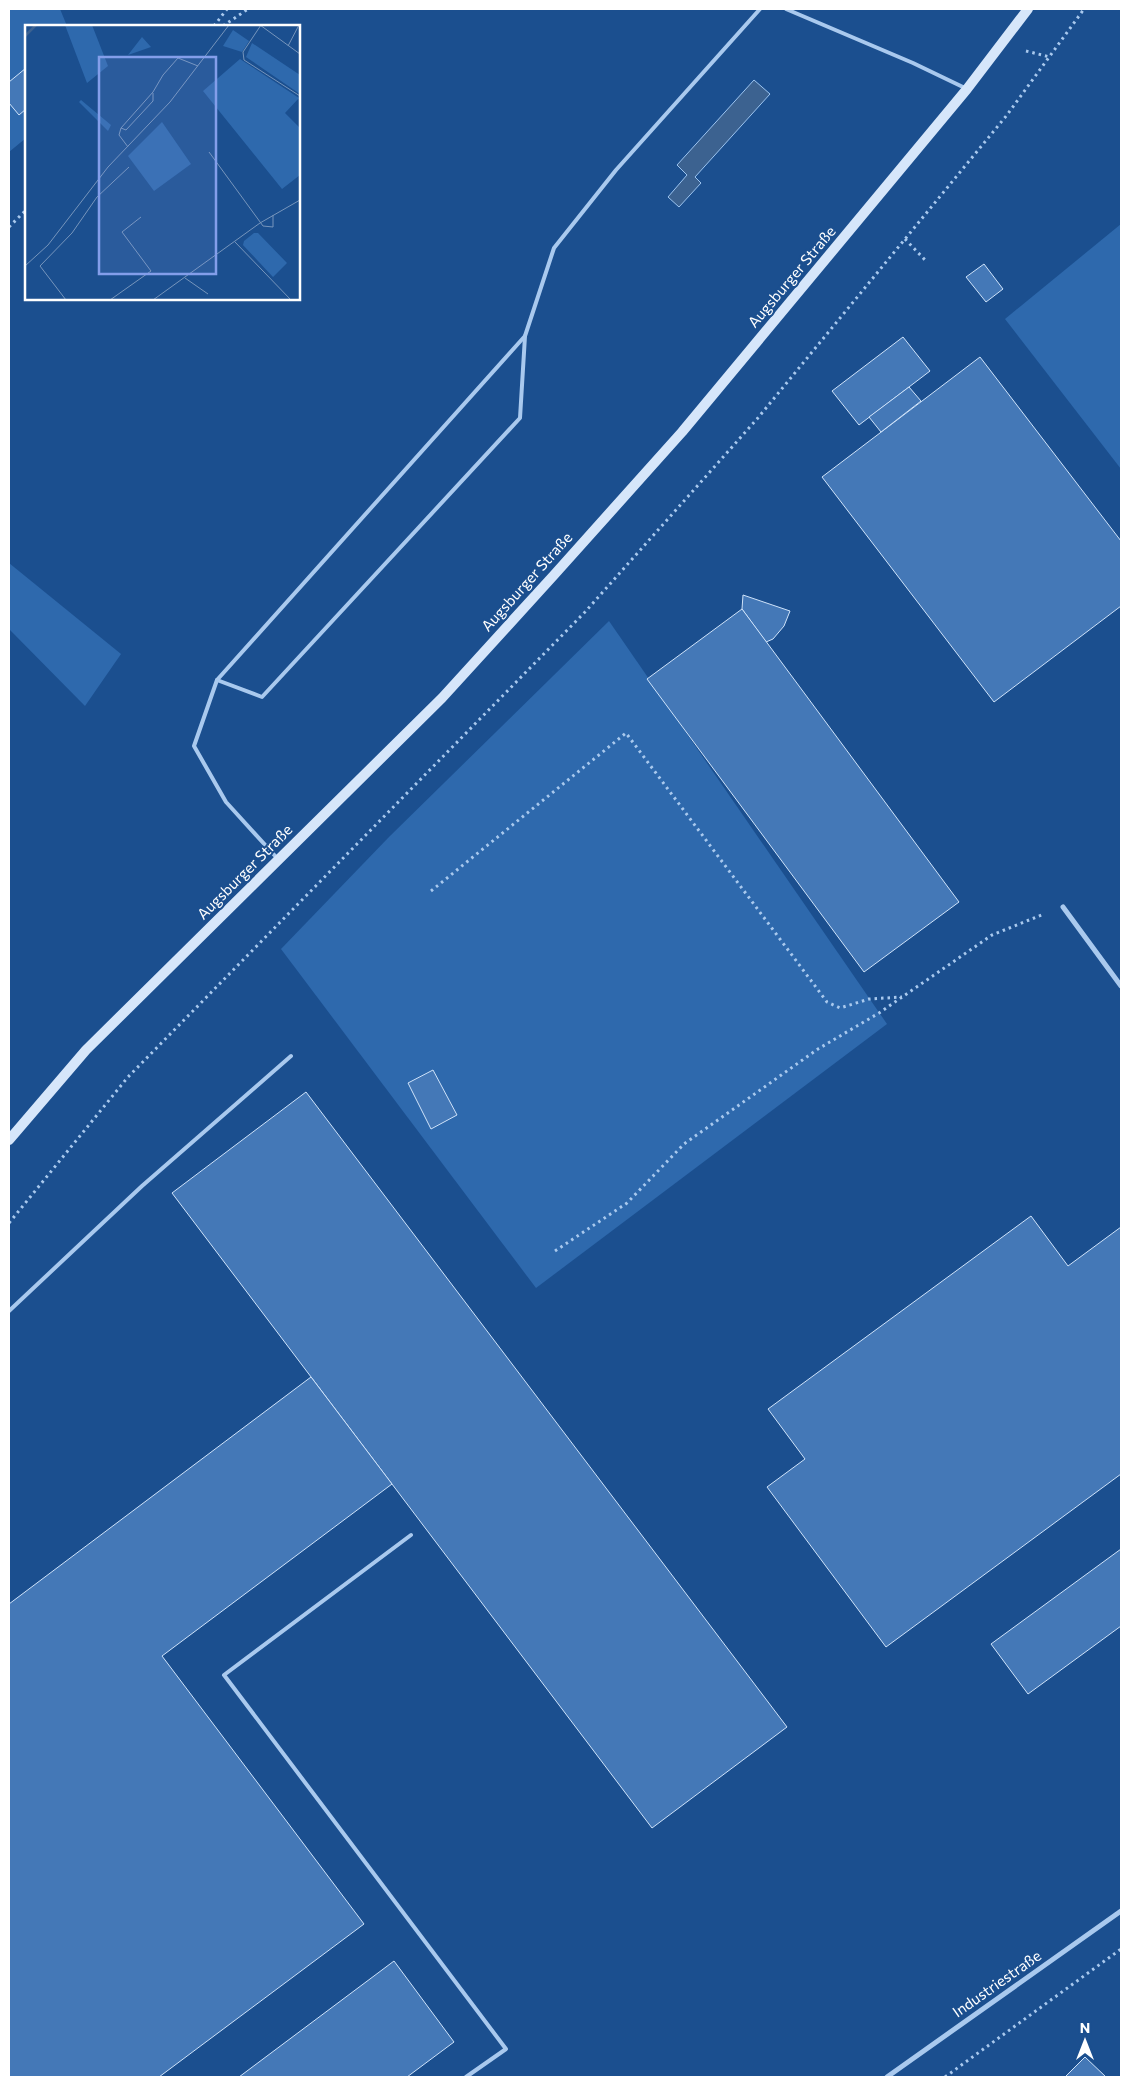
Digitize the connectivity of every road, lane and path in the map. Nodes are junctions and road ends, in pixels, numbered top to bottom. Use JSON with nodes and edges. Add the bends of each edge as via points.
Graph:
{"nodes":[{"id":1,"x":228,"y":9,"type":"edge"},
{"id":2,"x":248,"y":9,"type":"edge"},
{"id":3,"x":760,"y":9,"type":"edge"},
{"id":4,"x":786,"y":9,"type":"edge"},
{"id":5,"x":1028,"y":9,"type":"edge"},
{"id":6,"x":1084,"y":9,"type":"edge"},
{"id":7,"x":215,"y":25,"type":"edge"},
{"id":8,"x":224,"y":25,"type":"edge"},
{"id":9,"x":968,"y":89,"type":"junction"},
{"id":10,"x":25,"y":211,"type":"edge"},
{"id":11,"x":9,"y":227,"type":"edge"},
{"id":12,"x":905,"y":239,"type":"junction"},
{"id":13,"x":927,"y":262,"type":"dead end"},
{"id":14,"x":525,"y":336,"type":"junction"},
{"id":15,"x":217,"y":680,"type":"junction"},
{"id":16,"x":278,"y":860,"type":"junction"},
{"id":17,"x":431,"y":891,"type":"dead end"},
{"id":18,"x":1063,"y":907,"type":"joint"},
{"id":19,"x":1121,"y":986,"type":"edge"},
{"id":20,"x":902,"y":998,"type":"junction"},
{"id":21,"x":291,"y":1056,"type":"dead end"},
{"id":22,"x":9,"y":1140,"type":"edge"},
{"id":23,"x":9,"y":1223,"type":"edge"},
{"id":24,"x":555,"y":1251,"type":"dead end"},
{"id":25,"x":9,"y":1311,"type":"edge"},
{"id":26,"x":411,"y":1535,"type":"dead end"},
{"id":27,"x":1121,"y":1911,"type":"edge"},
{"id":28,"x":1121,"y":1949,"type":"edge"},
{"id":29,"x":466,"y":2077,"type":"edge"},
{"id":30,"x":887,"y":2077,"type":"edge"},
{"id":31,"x":945,"y":2077,"type":"edge"}],
"edges":[{"from":1,"to":7,"type":"path"},
{"from":2,"to":8,"type":"path"},
{"from":3,"to":14,"type":"lane","via":[[616,170],[554,248]]},
{"from":4,"to":9,"type":"lane"},
{"from":5,"to":9,"type":"main road","name":"Augsburger Straße"},
{"from":6,"to":12,"type":"path","via":[[1007,116]]},
{"from":9,"to":16,"type":"main road","name":"Augsburger Straße","via":[[682,432],[442,698]]},
{"from":10,"to":11,"type":"path"},
{"from":12,"to":13,"type":"path"},
{"from":12,"to":23,"type":"path","via":[[757,420],[585,612],[128,1077]]},
{"from":14,"to":15,"type":"lane"},
{"from":14,"to":15,"type":"lane","via":[[520,418],[262,697]]},
{"from":15,"to":16,"type":"lane","via":[[194,746],[226,802]]},
{"from":16,"to":22,"type":"main road","name":"Augsburger Straße","via":[[86,1050]]},
{"from":17,"to":20,"type":"path","via":[[626,733],[827,1002],[840,1008],[869,999]]},
{"from":18,"to":19,"type":"street"},
{"from":18,"to":20,"type":"path","via":[[992,935]]},
{"from":20,"to":24,"type":"path","via":[[818,1049],[684,1144],[627,1203]]},
{"from":21,"to":25,"type":"lane","via":[[142,1186]]},
{"from":26,"to":29,"type":"lane","via":[[224,1676],[506,2049]]},
{"from":27,"to":30,"type":"street","name":"Industriestraße"},
{"from":28,"to":31,"type":"path"}]}
